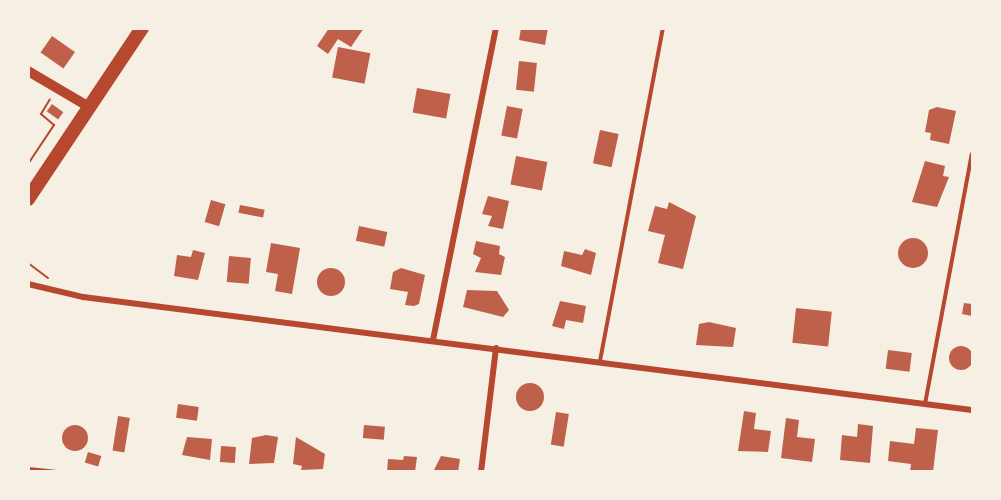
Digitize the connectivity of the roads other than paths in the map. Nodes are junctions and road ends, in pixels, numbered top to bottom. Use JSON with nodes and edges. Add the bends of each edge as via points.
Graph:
{"nodes":[{"id":1,"x":142,"y":28,"type":"edge"},
{"id":2,"x":496,"y":28,"type":"edge"},
{"id":3,"x":663,"y":28,"type":"edge"},
{"id":4,"x":28,"y":70,"type":"edge"},
{"id":5,"x":89,"y":107,"type":"junction"},
{"id":6,"x":972,"y":154,"type":"edge"},
{"id":7,"x":28,"y":199,"type":"edge"},
{"id":8,"x":29,"y":283,"type":"edge"},
{"id":9,"x":433,"y":340,"type":"junction"},
{"id":10,"x":496,"y":348,"type":"junction"},
{"id":11,"x":600,"y":361,"type":"junction"},
{"id":12,"x":925,"y":404,"type":"junction"},
{"id":13,"x":972,"y":410,"type":"edge"},
{"id":14,"x":28,"y":469,"type":"edge"},
{"id":15,"x":55,"y":471,"type":"edge"},
{"id":16,"x":481,"y":471,"type":"edge"}],
"edges":[{"from":1,"to":5,"type":"main road"},
{"from":2,"to":9,"type":"street"},
{"from":3,"to":11,"type":"lane"},
{"from":4,"to":5,"type":"street"},
{"from":5,"to":7,"type":"main road"},
{"from":6,"to":12,"type":"lane"},
{"from":8,"to":9,"type":"street","via":[[83,297]]},
{"from":9,"to":10,"type":"street"},
{"from":10,"to":11,"type":"street"},
{"from":10,"to":16,"type":"street"},
{"from":11,"to":12,"type":"street"},
{"from":12,"to":13,"type":"street"},
{"from":14,"to":15,"type":"lane"}]}
